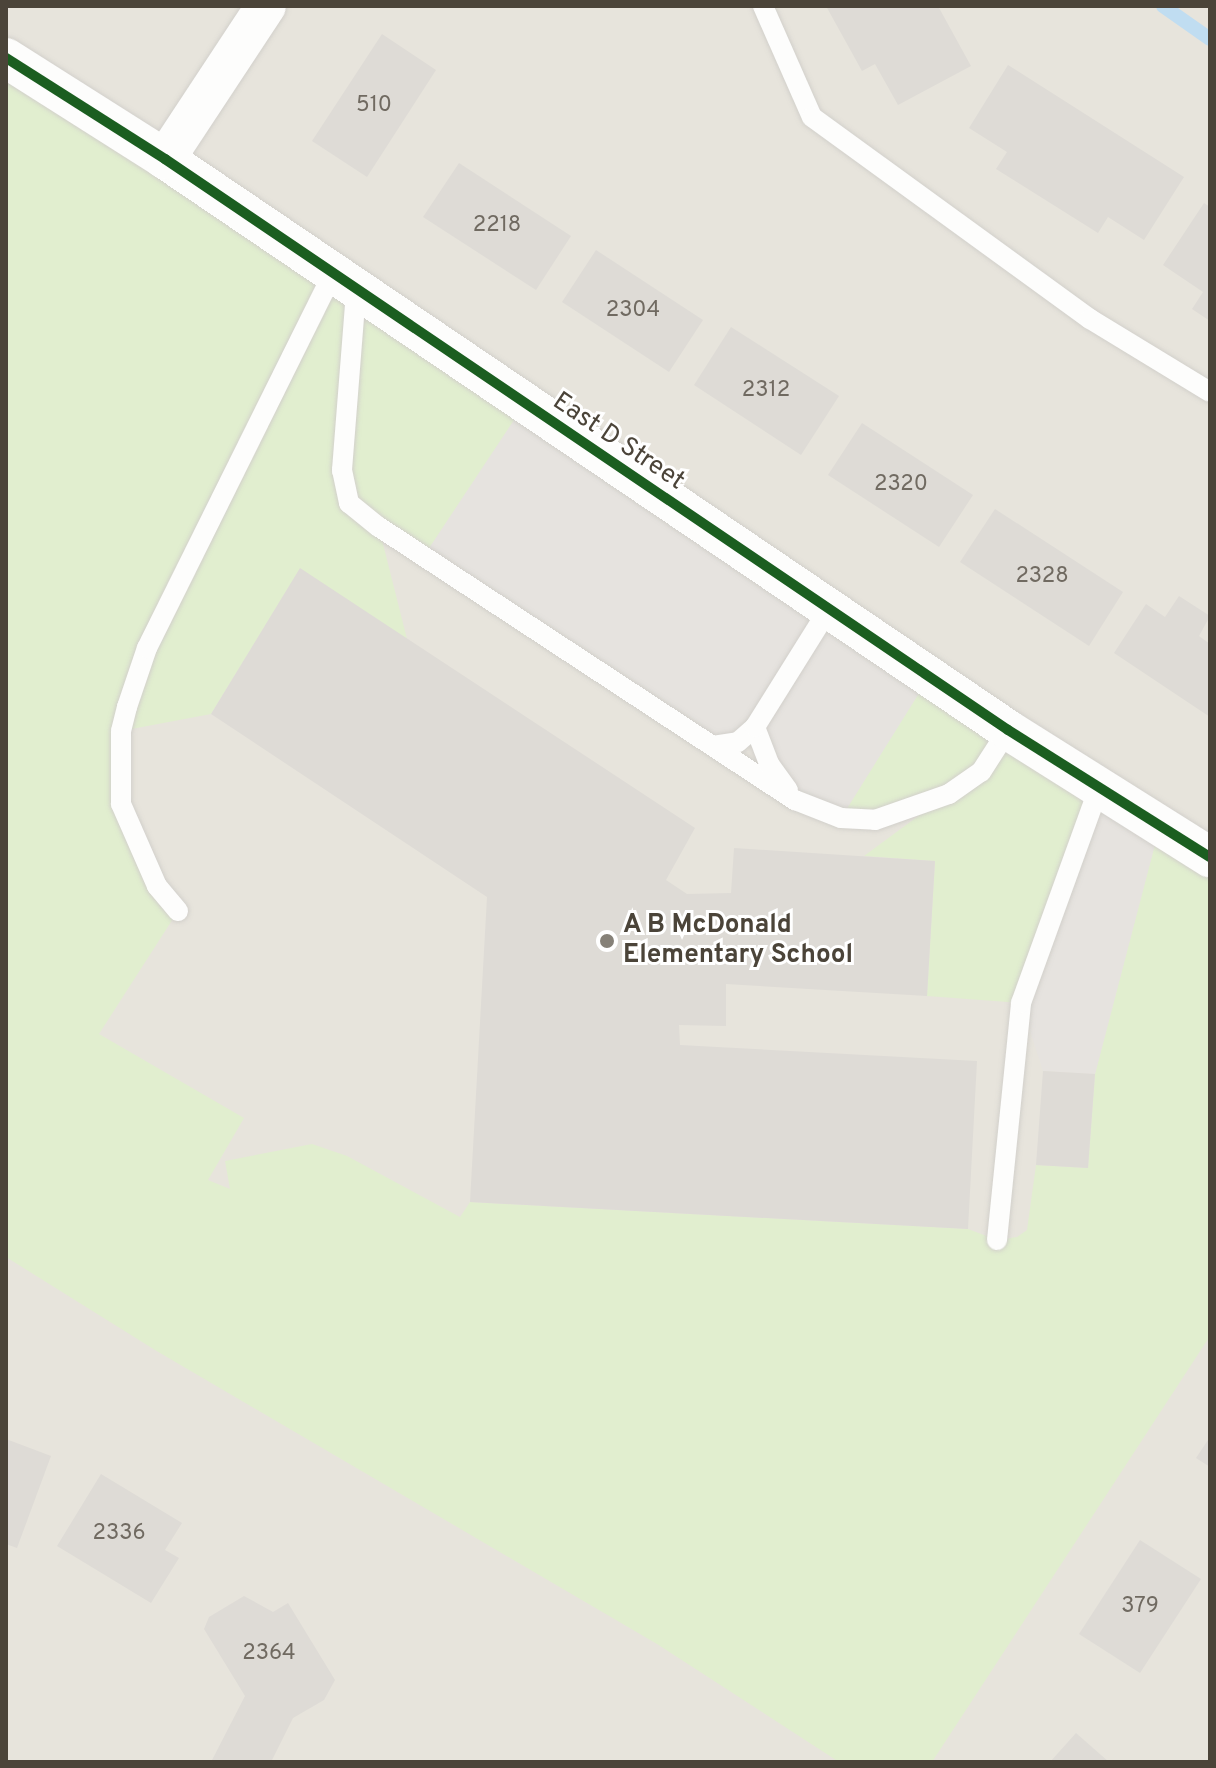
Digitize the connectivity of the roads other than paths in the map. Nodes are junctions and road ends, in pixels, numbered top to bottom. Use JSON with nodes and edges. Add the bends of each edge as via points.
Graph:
{"nodes":[{"id":1,"x":266,"y":6,"type":"edge"},
{"id":2,"x":763,"y":6,"type":"edge"},
{"id":3,"x":6,"y":58,"type":"edge"},
{"id":4,"x":165,"y":159,"type":"junction"},
{"id":5,"x":344,"y":284,"type":"junction"},
{"id":6,"x":1210,"y":392,"type":"edge"},
{"id":7,"x":828,"y":610,"type":"junction"},
{"id":8,"x":755,"y":727,"type":"junction"},
{"id":9,"x":1008,"y":730,"type":"junction"},
{"id":10,"x":713,"y":746,"type":"junction"},
{"id":11,"x":1099,"y":788,"type":"junction"},
{"id":12,"x":795,"y":800,"type":"junction"},
{"id":13,"x":1210,"y":857,"type":"edge"},
{"id":14,"x":178,"y":911,"type":"dead end"},
{"id":15,"x":997,"y":1240,"type":"dead end"}],
"edges":[{"from":1,"to":4,"type":"street"},
{"from":2,"to":6,"type":"lane","via":[[812,117],[1090,319]]},
{"from":3,"to":4,"type":"street","name":"East D Street"},
{"from":4,"to":5,"type":"street","name":"East D Street"},
{"from":5,"to":7,"type":"street","name":"East D Street"},
{"from":5,"to":10,"type":"lane","via":[[342,470],[349,503]]},
{"from":5,"to":14,"type":"lane","via":[[147,648],[127,707],[120,743],[121,804],[157,886]]},
{"from":7,"to":8,"type":"lane"},
{"from":7,"to":9,"type":"street","name":"East D Street"},
{"from":8,"to":10,"type":"lane","via":[[738,742]]},
{"from":8,"to":12,"type":"lane","via":[[769,764]]},
{"from":9,"to":11,"type":"street","name":"East D Street"},
{"from":9,"to":12,"type":"lane","via":[[981,772],[914,810],[875,820],[841,818]]},
{"from":10,"to":12,"type":"lane"},
{"from":11,"to":13,"type":"street","name":"East D Street"},
{"from":11,"to":15,"type":"lane","via":[[1021,1003]]}]}
